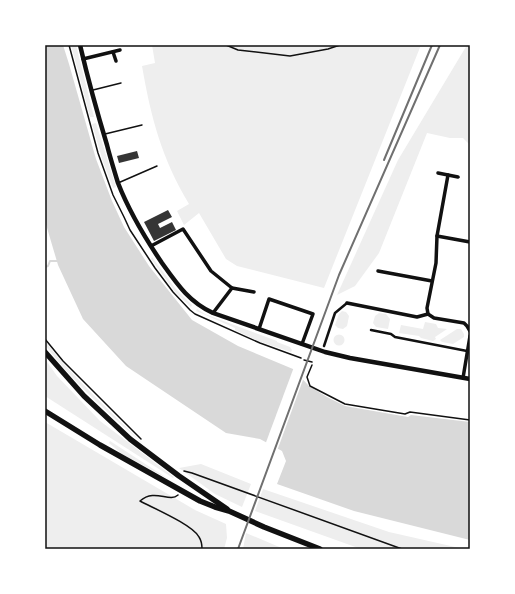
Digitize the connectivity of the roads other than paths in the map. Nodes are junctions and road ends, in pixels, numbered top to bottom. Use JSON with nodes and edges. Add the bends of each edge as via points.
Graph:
{"nodes":[{"id":1,"x":80,"y":45,"type":"edge"},
{"id":2,"x":120,"y":50,"type":"dead end"},
{"id":3,"x":113,"y":52,"type":"junction"},
{"id":4,"x":83,"y":59,"type":"junction"},
{"id":5,"x":116,"y":61,"type":"dead end"},
{"id":6,"x":121,"y":83,"type":"dead end"},
{"id":7,"x":91,"y":90,"type":"junction"},
{"id":8,"x":142,"y":126,"type":"dead end"},
{"id":9,"x":104,"y":135,"type":"junction"},
{"id":10,"x":157,"y":166,"type":"dead end"},
{"id":11,"x":438,"y":173,"type":"dead end"},
{"id":12,"x":448,"y":175,"type":"junction"},
{"id":13,"x":458,"y":177,"type":"dead end"},
{"id":14,"x":118,"y":183,"type":"junction"},
{"id":15,"x":437,"y":236,"type":"junction"},
{"id":16,"x":470,"y":242,"type":"edge"},
{"id":17,"x":151,"y":246,"type":"junction"},
{"id":18,"x":378,"y":271,"type":"dead end"},
{"id":19,"x":432,"y":281,"type":"junction"},
{"id":20,"x":232,"y":288,"type":"junction"},
{"id":21,"x":254,"y":292,"type":"dead end"},
{"id":22,"x":347,"y":303,"type":"joint"},
{"id":23,"x":213,"y":313,"type":"junction"},
{"id":24,"x":428,"y":314,"type":"junction"},
{"id":25,"x":469,"y":325,"type":"edge"},
{"id":26,"x":259,"y":329,"type":"junction"},
{"id":27,"x":370,"y":330,"type":"dead end"},
{"id":28,"x":470,"y":331,"type":"edge"},
{"id":29,"x":470,"y":336,"type":"edge"},
{"id":30,"x":302,"y":344,"type":"junction"},
{"id":31,"x":324,"y":346,"type":"dead end"},
{"id":32,"x":467,"y":351,"type":"junction"},
{"id":33,"x":45,"y":352,"type":"edge"},
{"id":34,"x":304,"y":360,"type":"road end"},
{"id":35,"x":312,"y":362,"type":"road end"},
{"id":36,"x":463,"y":378,"type":"junction"},
{"id":37,"x":470,"y":379,"type":"edge"},
{"id":38,"x":45,"y":411,"type":"edge"},
{"id":39,"x":229,"y":510,"type":"junction"},
{"id":40,"x":320,"y":549,"type":"edge"}],
"edges":[{"from":1,"to":4,"type":"street"},
{"from":2,"to":3,"type":"street"},
{"from":3,"to":4,"type":"street"},
{"from":3,"to":5,"type":"street"},
{"from":4,"to":7,"type":"street"},
{"from":6,"to":7,"type":"lane"},
{"from":7,"to":9,"type":"street"},
{"from":8,"to":9,"type":"lane"},
{"from":9,"to":14,"type":"street"},
{"from":10,"to":14,"type":"lane"},
{"from":11,"to":12,"type":"street"},
{"from":12,"to":13,"type":"street"},
{"from":12,"to":15,"type":"street"},
{"from":14,"to":17,"type":"street"},
{"from":15,"to":16,"type":"street"},
{"from":15,"to":19,"type":"street"},
{"from":17,"to":20,"type":"street","via":[[183,229],[211,271]]},
{"from":17,"to":23,"type":"street","via":[[189,298]]},
{"from":18,"to":19,"type":"street"},
{"from":19,"to":24,"type":"street"},
{"from":20,"to":21,"type":"street"},
{"from":20,"to":23,"type":"street"},
{"from":22,"to":24,"type":"street","via":[[417,317]]},
{"from":22,"to":31,"type":"street","via":[[335,313]]},
{"from":23,"to":26,"type":"street"},
{"from":24,"to":25,"type":"street"},
{"from":25,"to":28,"type":"street"},
{"from":26,"to":30,"type":"street"},
{"from":26,"to":30,"type":"street","via":[[269,299],[313,314]]},
{"from":27,"to":32,"type":"street"},
{"from":29,"to":32,"type":"street"},
{"from":30,"to":36,"type":"street","via":[[350,358]]},
{"from":32,"to":36,"type":"street"},
{"from":33,"to":39,"type":"main road","via":[[84,396],[130,439]]},
{"from":34,"to":35,"type":"lane"},
{"from":36,"to":37,"type":"street"},
{"from":38,"to":39,"type":"main road","via":[[176,488],[207,504]]},
{"from":39,"to":40,"type":"main road"}]}
